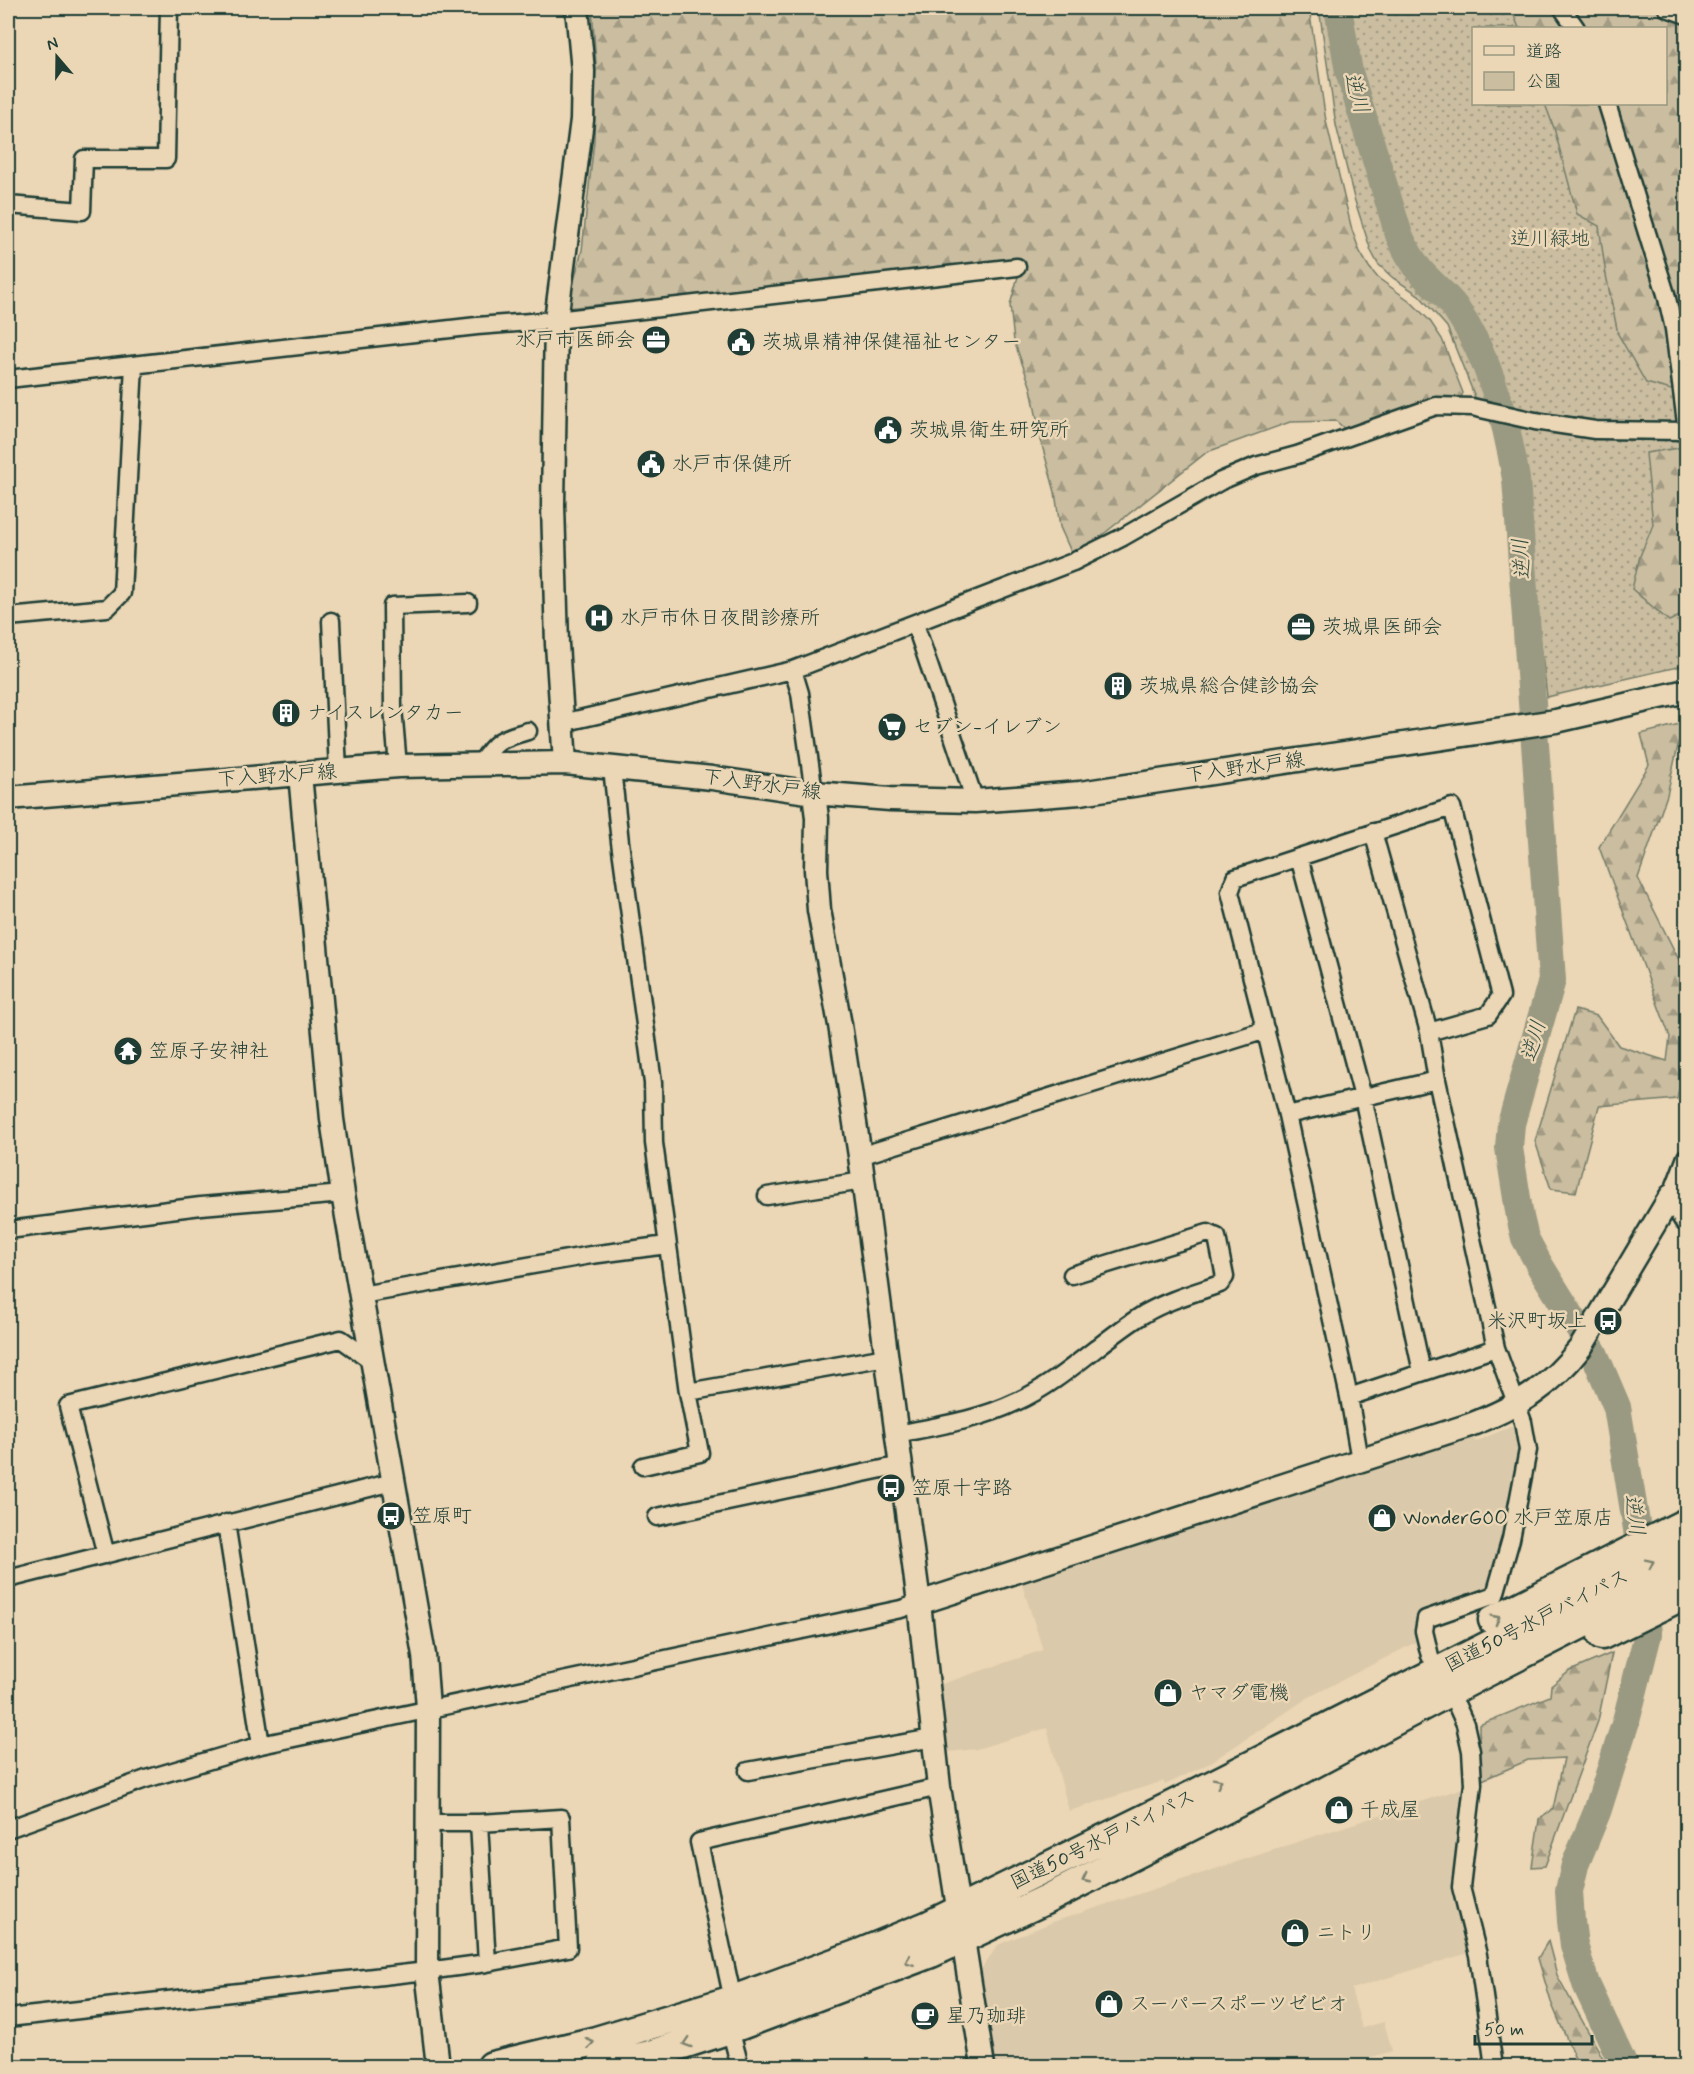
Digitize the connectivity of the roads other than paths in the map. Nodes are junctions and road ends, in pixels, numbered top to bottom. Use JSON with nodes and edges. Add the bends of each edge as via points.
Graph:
{"nodes":[{"id":1,"x":169,"y":8,"type":"edge"},
{"id":2,"x":578,"y":8,"type":"edge"},
{"id":3,"x":1562,"y":8,"type":"edge"},
{"id":4,"x":1667,"y":8,"type":"edge"},
{"id":5,"x":1686,"y":15,"type":"edge"},
{"id":6,"x":1575,"y":27,"type":"edge"},
{"id":7,"x":1607,"y":105,"type":"edge"},
{"id":8,"x":8,"y":205,"type":"edge"},
{"id":9,"x":1017,"y":267,"type":"dead end"},
{"id":10,"x":556,"y":320,"type":"junction"},
{"id":11,"x":134,"y":365,"type":"junction"},
{"id":12,"x":8,"y":379,"type":"edge"},
{"id":13,"x":1686,"y":423,"type":"edge"},
{"id":14,"x":1686,"y":431,"type":"edge"},
{"id":15,"x":468,"y":603,"type":"dead end"},
{"id":16,"x":8,"y":617,"type":"edge"},
{"id":17,"x":331,"y":621,"type":"dead end"},
{"id":18,"x":915,"y":624,"type":"junction"},
{"id":19,"x":793,"y":670,"type":"junction"},
{"id":20,"x":1686,"y":691,"type":"edge"},
{"id":21,"x":562,"y":723,"type":"junction"},
{"id":22,"x":528,"y":731,"type":"dead end"},
{"id":23,"x":480,"y":764,"type":"junction"},
{"id":24,"x":565,"y":764,"type":"junction"},
{"id":25,"x":398,"y":766,"type":"junction"},
{"id":26,"x":612,"y":768,"type":"junction"},
{"id":27,"x":338,"y":771,"type":"junction"},
{"id":28,"x":300,"y":774,"type":"junction"},
{"id":29,"x":814,"y":793,"type":"junction"},
{"id":30,"x":8,"y":798,"type":"edge"},
{"id":31,"x":975,"y":801,"type":"junction"},
{"id":32,"x":1372,"y":832,"type":"junction"},
{"id":33,"x":1299,"y":857,"type":"junction"},
{"id":34,"x":1266,"y":1030,"type":"junction"},
{"id":35,"x":1429,"y":1032,"type":"junction"},
{"id":36,"x":1437,"y":1080,"type":"junction"},
{"id":37,"x":1363,"y":1097,"type":"junction"},
{"id":38,"x":1287,"y":1115,"type":"junction"},
{"id":39,"x":860,"y":1156,"type":"junction"},
{"id":40,"x":1686,"y":1157,"type":"edge"},
{"id":41,"x":863,"y":1181,"type":"junction"},
{"id":42,"x":343,"y":1194,"type":"junction"},
{"id":43,"x":766,"y":1196,"type":"dead end"},
{"id":44,"x":1671,"y":1196,"type":"junction"},
{"id":45,"x":1686,"y":1220,"type":"edge"},
{"id":46,"x":8,"y":1230,"type":"edge"},
{"id":47,"x":667,"y":1245,"type":"junction"},
{"id":48,"x":1072,"y":1275,"type":"dead end"},
{"id":49,"x":361,"y":1295,"type":"junction"},
{"id":50,"x":1496,"y":1348,"type":"junction"},
{"id":51,"x":886,"y":1357,"type":"junction"},
{"id":52,"x":372,"y":1361,"type":"junction"},
{"id":53,"x":1422,"y":1372,"type":"junction"},
{"id":54,"x":688,"y":1392,"type":"junction"},
{"id":55,"x":1349,"y":1397,"type":"junction"},
{"id":56,"x":1518,"y":1404,"type":"junction"},
{"id":57,"x":897,"y":1434,"type":"junction"},
{"id":58,"x":1360,"y":1460,"type":"junction"},
{"id":59,"x":901,"y":1465,"type":"junction"},
{"id":60,"x":643,"y":1467,"type":"dead end"},
{"id":61,"x":393,"y":1482,"type":"junction"},
{"id":62,"x":657,"y":1517,"type":"dead end"},
{"id":63,"x":226,"y":1523,"type":"junction"},
{"id":64,"x":1686,"y":1523,"type":"edge"},
{"id":65,"x":1686,"y":1546,"type":"edge"},
{"id":66,"x":106,"y":1555,"type":"junction"},
{"id":67,"x":1686,"y":1570,"type":"edge"},
{"id":68,"x":8,"y":1579,"type":"edge"},
{"id":69,"x":1619,"y":1592,"type":"junction"},
{"id":70,"x":1686,"y":1594,"type":"edge"},
{"id":71,"x":919,"y":1603,"type":"junction"},
{"id":72,"x":1430,"y":1656,"type":"junction"},
{"id":73,"x":1457,"y":1706,"type":"junction"},
{"id":74,"x":428,"y":1708,"type":"junction"},
{"id":75,"x":933,"y":1738,"type":"junction"},
{"id":76,"x":261,"y":1745,"type":"junction"},
{"id":77,"x":1275,"y":1768,"type":"junction"},
{"id":78,"x":748,"y":1771,"type":"dead end"},
{"id":79,"x":939,"y":1787,"type":"junction"},
{"id":80,"x":427,"y":1823,"type":"junction"},
{"id":81,"x":480,"y":1823,"type":"junction"},
{"id":82,"x":8,"y":1829,"type":"edge"},
{"id":83,"x":961,"y":1924,"type":"junction"},
{"id":84,"x":487,"y":1963,"type":"junction"},
{"id":85,"x":427,"y":1971,"type":"junction"},
{"id":86,"x":733,"y":2000,"type":"junction"},
{"id":87,"x":8,"y":2018,"type":"edge"},
{"id":88,"x":730,"y":2029,"type":"junction"},
{"id":89,"x":438,"y":2067,"type":"edge"},
{"id":90,"x":492,"y":2067,"type":"edge"},
{"id":91,"x":602,"y":2067,"type":"edge"},
{"id":92,"x":740,"y":2067,"type":"edge"},
{"id":93,"x":983,"y":2067,"type":"edge"},
{"id":94,"x":1494,"y":2067,"type":"edge"}],
"edges":[{"from":1,"to":8,"type":"street","via":[[166,159],[84,159],[82,211]]},
{"from":2,"to":10,"type":"street","via":[[582,120]]},
{"from":3,"to":6,"type":"street"},
{"from":4,"to":5,"type":"street"},
{"from":7,"to":13,"type":"street","via":[[1666,294]]},
{"from":9,"to":10,"type":"street"},
{"from":10,"to":11,"type":"street"},
{"from":10,"to":21,"type":"street","via":[[553,505]]},
{"from":11,"to":12,"type":"street"},
{"from":11,"to":16,"type":"street","via":[[122,592],[107,608]]},
{"from":14,"to":18,"type":"street","via":[[1595,430],[1472,407],[1436,406],[1256,466],[1073,562]]},
{"from":15,"to":25,"type":"street","via":[[392,606]]},
{"from":17,"to":27,"type":"street"},
{"from":18,"to":19,"type":"street"},
{"from":18,"to":31,"type":"street"},
{"from":19,"to":21,"type":"street"},
{"from":19,"to":29,"type":"street","via":[[800,693]]},
{"from":20,"to":31,"type":"street","name":"下入野水戸線","via":[[1513,728],[1080,793]]},
{"from":21,"to":24,"type":"street"},
{"from":22,"to":23,"type":"street","via":[[502,738]]},
{"from":23,"to":24,"type":"street","name":"下入野水戸線"},
{"from":23,"to":25,"type":"street","name":"下入野水戸線"},
{"from":24,"to":26,"type":"street","name":"下入野水戸線"},
{"from":25,"to":27,"type":"street","name":"下入野水戸線"},
{"from":26,"to":29,"type":"street","name":"下入野水戸線"},
{"from":26,"to":47,"type":"street","via":[[653,1083],[654,1143]]},
{"from":27,"to":28,"type":"street","name":"下入野水戸線"},
{"from":28,"to":30,"type":"street","name":"下入野水戸線"},
{"from":28,"to":42,"type":"street","via":[[332,1119]]},
{"from":29,"to":31,"type":"street","name":"下入野水戸線"},
{"from":29,"to":39,"type":"street","via":[[819,910]]},
{"from":32,"to":33,"type":"street"},
{"from":32,"to":35,"type":"street"},
{"from":32,"to":35,"type":"street","via":[[1452,807],[1501,996],[1488,1016]]},
{"from":33,"to":34,"type":"street","via":[[1235,878],[1230,891]]},
{"from":33,"to":37,"type":"street"},
{"from":34,"to":38,"type":"street"},
{"from":34,"to":39,"type":"street"},
{"from":35,"to":36,"type":"street"},
{"from":36,"to":37,"type":"street"},
{"from":36,"to":50,"type":"street"},
{"from":37,"to":38,"type":"street"},
{"from":37,"to":53,"type":"street"},
{"from":38,"to":55,"type":"street"},
{"from":39,"to":41,"type":"street"},
{"from":40,"to":44,"type":"street"},
{"from":41,"to":43,"type":"street"},
{"from":41,"to":51,"type":"street"},
{"from":42,"to":46,"type":"street","via":[[201,1206]]},
{"from":42,"to":49,"type":"street"},
{"from":44,"to":45,"type":"street"},
{"from":44,"to":56,"type":"street","via":[[1571,1360],[1536,1393]]},
{"from":47,"to":49,"type":"street"},
{"from":47,"to":54,"type":"street"},
{"from":48,"to":57,"type":"street","via":[[1209,1233],[1217,1238],[1226,1277],[1220,1284],[1143,1315],[1015,1403],[949,1424]]},
{"from":49,"to":52,"type":"street"},
{"from":50,"to":53,"type":"street"},
{"from":50,"to":56,"type":"street"},
{"from":51,"to":54,"type":"street"},
{"from":51,"to":57,"type":"street"},
{"from":52,"to":61,"type":"street"},
{"from":52,"to":66,"type":"street","via":[[341,1339],[68,1406]]},
{"from":53,"to":55,"type":"street"},
{"from":54,"to":60,"type":"street","via":[[700,1453]]},
{"from":55,"to":58,"type":"street"},
{"from":56,"to":58,"type":"street","via":[[1470,1425]]},
{"from":56,"to":72,"type":"street","via":[[1528,1450],[1511,1539],[1495,1595],[1426,1619],[1424,1631]]},
{"from":57,"to":59,"type":"street"},
{"from":58,"to":71,"type":"street"},
{"from":59,"to":62,"type":"street"},
{"from":59,"to":71,"type":"street"},
{"from":61,"to":63,"type":"street"},
{"from":61,"to":74,"type":"street","via":[[424,1655]]},
{"from":63,"to":66,"type":"street"},
{"from":63,"to":76,"type":"street"},
{"from":64,"to":69,"type":"highway"},
{"from":69,"to":65,"type":"highway","name":"国道50号水戸バイパス","one_way":true},
{"from":66,"to":68,"type":"street"},
{"from":67,"to":69,"type":"highway","name":"国道50号水戸バイパス"},
{"from":69,"to":70,"type":"highway"},
{"from":72,"to":69,"type":"highway","one_way":true,"via":[[1495,1619]]},
{"from":69,"to":73,"type":"highway"},
{"from":69,"to":77,"type":"highway","name":"国道50号水戸バイパス"},
{"from":71,"to":74,"type":"street","via":[[613,1672]]},
{"from":71,"to":75,"type":"street"},
{"from":72,"to":77,"type":"highway","via":[[1310,1724]]},
{"from":73,"to":77,"type":"highway","via":[[1325,1769]]},
{"from":73,"to":94,"type":"street","via":[[1471,1751],[1473,1784],[1461,1887],[1478,1955]]},
{"from":74,"to":76,"type":"street"},
{"from":74,"to":80,"type":"street"},
{"from":75,"to":78,"type":"street"},
{"from":75,"to":79,"type":"street"},
{"from":76,"to":82,"type":"street","via":[[165,1773]]},
{"from":77,"to":83,"type":"highway","name":"国道50号水戸バイパス","via":[[1090,1844]]},
{"from":79,"to":83,"type":"street"},
{"from":79,"to":86,"type":"street","via":[[699,1842]]},
{"from":80,"to":81,"type":"street"},
{"from":80,"to":85,"type":"street"},
{"from":81,"to":84,"type":"street"},
{"from":81,"to":84,"type":"street","via":[[561,1818],[568,1948]]},
{"from":83,"to":86,"type":"highway","name":"国道50号水戸バイパス","via":[[856,1955]]},
{"from":83,"to":88,"type":"highway","name":"国道50号水戸バイパス","one_way":true,"via":[[931,1953]]},
{"from":83,"to":93,"type":"street"},
{"from":84,"to":85,"type":"street"},
{"from":85,"to":87,"type":"street"},
{"from":85,"to":89,"type":"street"},
{"from":90,"to":86,"type":"highway","name":"国道50号水戸バイパス","one_way":true},
{"from":88,"to":91,"type":"highway","name":"国道50号水戸バイパス","one_way":true},
{"from":88,"to":92,"type":"street"}]}
